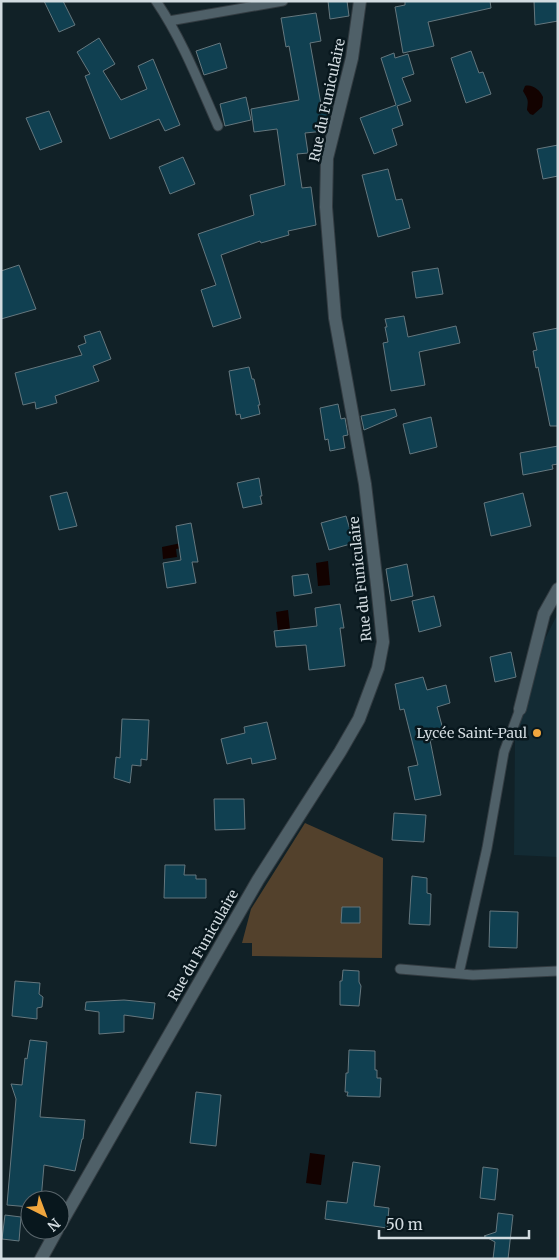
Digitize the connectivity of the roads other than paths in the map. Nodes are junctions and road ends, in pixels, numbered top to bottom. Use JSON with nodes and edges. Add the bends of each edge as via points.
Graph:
{"nodes":[{"id":1,"x":156,"y":1,"type":"edge"},
{"id":2,"x":283,"y":1,"type":"edge"},
{"id":3,"x":360,"y":1,"type":"edge"},
{"id":4,"x":169,"y":21,"type":"junction"},
{"id":5,"x":218,"y":126,"type":"dead end"},
{"id":6,"x":558,"y":589,"type":"edge"},
{"id":7,"x":520,"y":709,"type":"joint"},
{"id":8,"x":400,"y":969,"type":"dead end"},
{"id":9,"x":558,"y":971,"type":"edge"},
{"id":10,"x":460,"y":973,"type":"junction"},
{"id":11,"x":70,"y":1208,"type":"edge"},
{"id":12,"x":51,"y":1240,"type":"edge"},
{"id":13,"x":41,"y":1259,"type":"edge"}],
"edges":[{"from":1,"to":4,"type":"lane"},
{"from":2,"to":4,"type":"lane"},
{"from":3,"to":11,"type":"street","name":"Rue du Funiculaire","via":[[352,58],[327,158],[326,207],[335,318],[364,484],[377,585],[383,642],[378,668],[359,719],[254,887]]},
{"from":4,"to":5,"type":"lane"},
{"from":6,"to":7,"type":"street","via":[[544,614]]},
{"from":7,"to":10,"type":"lane","via":[[504,752]]},
{"from":8,"to":10,"type":"lane"},
{"from":9,"to":10,"type":"lane"},
{"from":12,"to":13,"type":"street"}]}
